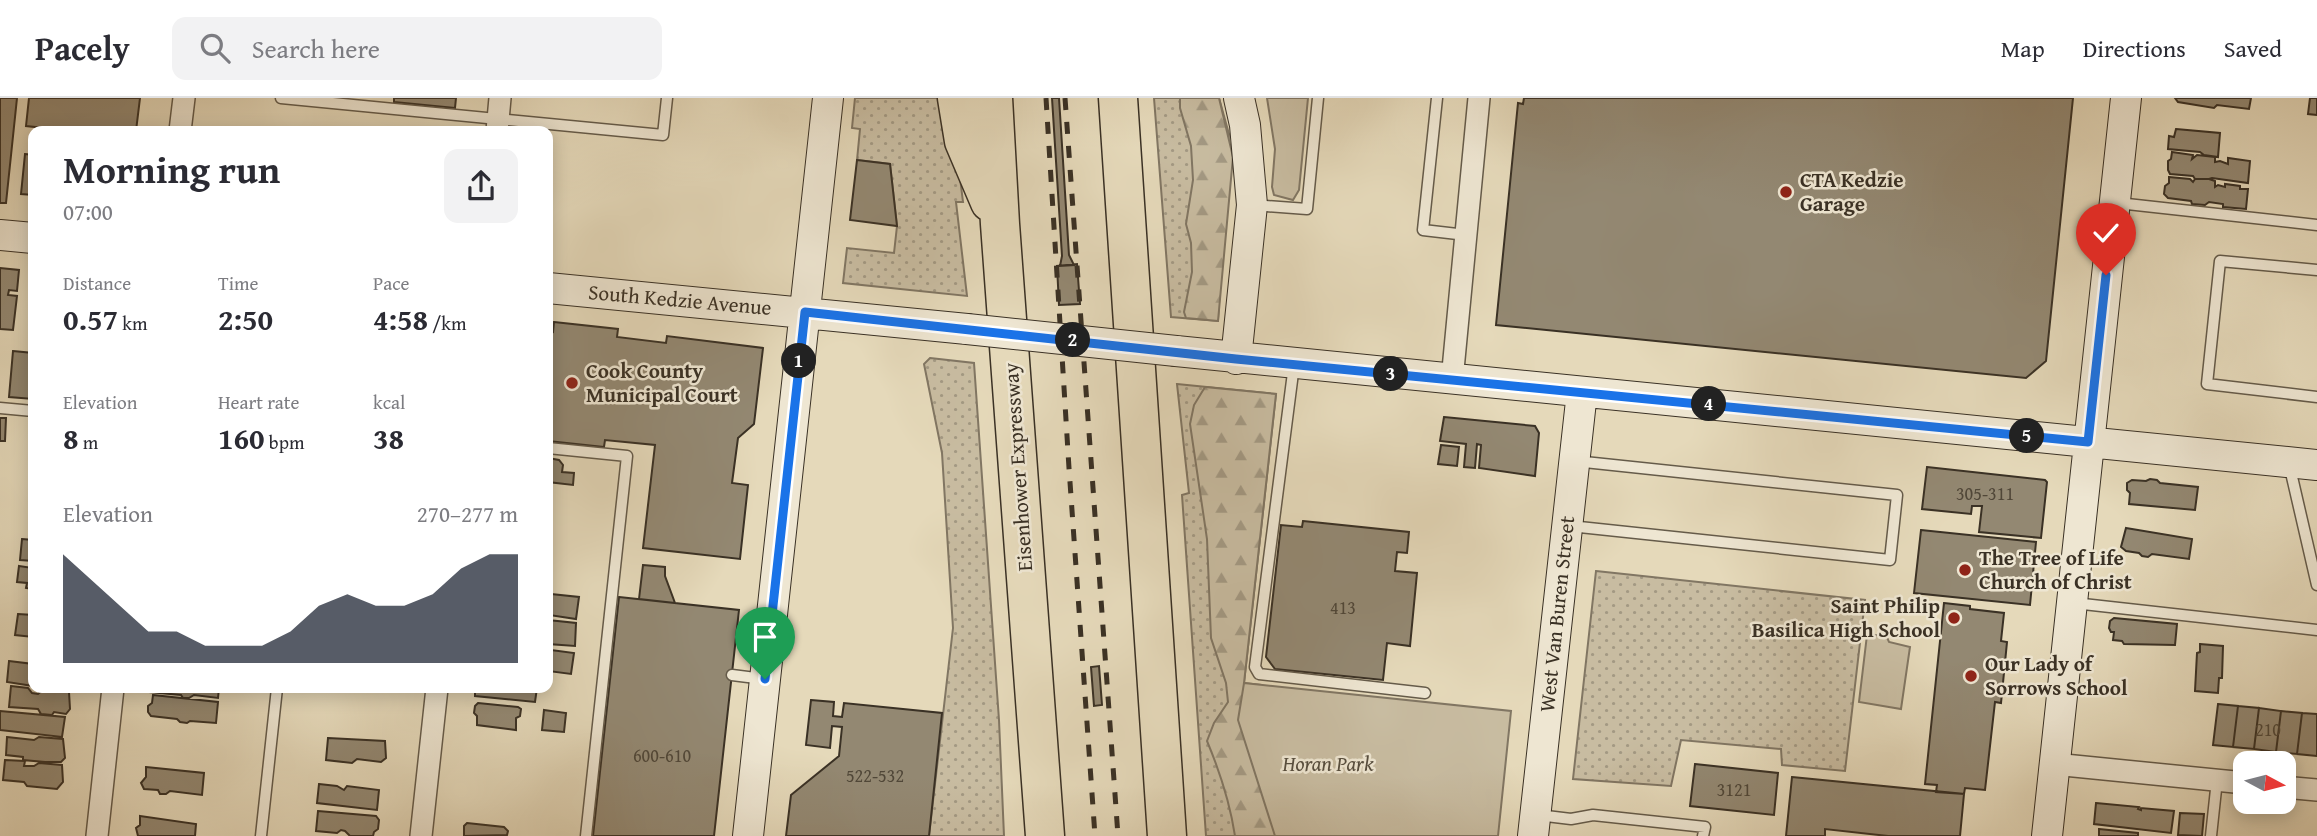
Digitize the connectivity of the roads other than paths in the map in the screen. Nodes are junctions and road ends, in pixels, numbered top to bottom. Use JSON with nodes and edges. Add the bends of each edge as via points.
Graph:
{"nodes":[{"id":1,"x":184,"y":98,"type":"edge"},
{"id":2,"x":281,"y":98,"type":"edge"},
{"id":3,"x":667,"y":98,"type":"edge"},
{"id":4,"x":828,"y":98,"type":"edge"},
{"id":5,"x":957,"y":98,"type":"edge"},
{"id":6,"x":993,"y":98,"type":"edge"},
{"id":7,"x":1118,"y":98,"type":"edge"},
{"id":8,"x":1135,"y":98,"type":"edge"},
{"id":9,"x":1238,"y":98,"type":"edge"},
{"id":10,"x":1318,"y":98,"type":"edge"},
{"id":11,"x":1437,"y":98,"type":"edge"},
{"id":12,"x":1479,"y":98,"type":"edge"},
{"id":13,"x":2126,"y":98,"type":"edge"},
{"id":14,"x":345,"y":101,"type":"edge"},
{"id":15,"x":499,"y":116,"type":"edge"},
{"id":16,"x":181,"y":126,"type":"edge"},
{"id":17,"x":1124,"y":168,"type":"junction"},
{"id":18,"x":2115,"y":202,"type":"junction"},
{"id":19,"x":1252,"y":205,"type":"junction"},
{"id":20,"x":1000,"y":224,"type":"junction"},
{"id":21,"x":2317,"y":225,"type":"edge"},
{"id":22,"x":0,"y":235,"type":"edge"},
{"id":23,"x":1466,"y":235,"type":"junction"},
{"id":24,"x":28,"y":238,"type":"edge"},
{"id":25,"x":2317,"y":270,"type":"edge"},
{"id":26,"x":553,"y":288,"type":"edge"},
{"id":27,"x":805,"y":312,"type":"junction"},
{"id":28,"x":1236,"y":359,"type":"junction"},
{"id":29,"x":1294,"y":364,"type":"junction"},
{"id":30,"x":1452,"y":380,"type":"junction"},
{"id":31,"x":1582,"y":392,"type":"junction"},
{"id":32,"x":2317,"y":397,"type":"edge"},
{"id":33,"x":0,"y":408,"type":"edge"},
{"id":34,"x":28,"y":411,"type":"edge"},
{"id":35,"x":2088,"y":442,"type":"junction"},
{"id":36,"x":553,"y":449,"type":"edge"},
{"id":37,"x":1574,"y":460,"type":"junction"},
{"id":38,"x":2302,"y":463,"type":"edge"},
{"id":39,"x":1567,"y":525,"type":"junction"},
{"id":40,"x":2317,"y":585,"type":"edge"},
{"id":41,"x":2071,"y":603,"type":"junction"},
{"id":42,"x":2317,"y":630,"type":"edge"},
{"id":43,"x":732,"y":675,"type":"dead end"},
{"id":44,"x":765,"y":679,"type":"junction"},
{"id":45,"x":112,"y":693,"type":"edge"},
{"id":46,"x":276,"y":693,"type":"edge"},
{"id":47,"x":436,"y":693,"type":"edge"},
{"id":48,"x":1425,"y":693,"type":"dead end"},
{"id":49,"x":2054,"y":764,"type":"junction"},
{"id":50,"x":2217,"y":780,"type":"junction"},
{"id":51,"x":1041,"y":781,"type":"junction"},
{"id":52,"x":2233,"y":782,"type":"edge"},
{"id":53,"x":2296,"y":788,"type":"edge"},
{"id":54,"x":2317,"y":790,"type":"edge"},
{"id":55,"x":1534,"y":826,"type":"edge"},
{"id":56,"x":1167,"y":835,"type":"edge"},
{"id":57,"x":97,"y":836,"type":"edge"},
{"id":58,"x":261,"y":836,"type":"edge"},
{"id":59,"x":421,"y":836,"type":"edge"},
{"id":60,"x":586,"y":836,"type":"edge"},
{"id":61,"x":748,"y":836,"type":"edge"},
{"id":62,"x":1026,"y":836,"type":"edge"},
{"id":63,"x":1045,"y":836,"type":"edge"},
{"id":64,"x":1703,"y":836,"type":"edge"},
{"id":65,"x":2047,"y":836,"type":"edge"},
{"id":66,"x":2211,"y":836,"type":"edge"}],
"edges":[{"from":1,"to":16,"type":"street"},
{"from":2,"to":14,"type":"lane"},
{"from":3,"to":15,"type":"lane","via":[[663,135]]},
{"from":4,"to":27,"type":"street"},
{"from":5,"to":20,"type":"highway","via":[[964,141]]},
{"from":6,"to":20,"type":"highway","name":"Eisenhower Expressway"},
{"from":7,"to":17,"type":"highway"},
{"from":8,"to":17,"type":"highway"},
{"from":9,"to":19,"type":"street"},
{"from":10,"to":19,"type":"lane","via":[[1307,209]]},
{"from":11,"to":23,"type":"lane","via":[[1423,230]]},
{"from":12,"to":23,"type":"street"},
{"from":13,"to":18,"type":"street"},
{"from":14,"to":15,"type":"lane"},
{"from":17,"to":56,"type":"highway"},
{"from":18,"to":21,"type":"lane"},
{"from":18,"to":35,"type":"street"},
{"from":19,"to":28,"type":"street"},
{"from":20,"to":51,"type":"highway","name":"Eisenhower Expressway"},
{"from":22,"to":24,"type":"street"},
{"from":23,"to":30,"type":"street"},
{"from":25,"to":32,"type":"lane","via":[[2220,261],[2207,384]]},
{"from":26,"to":27,"type":"street","name":"South Kedzie Avenue"},
{"from":27,"to":28,"type":"street","name":"South Kedzie Avenue","bridge":true},
{"from":27,"to":44,"type":"street"},
{"from":28,"to":29,"type":"street","name":"South Kedzie Avenue"},
{"from":29,"to":30,"type":"street","name":"South Kedzie Avenue"},
{"from":29,"to":48,"type":"lane","via":[[1255,667],[1259,674]]},
{"from":30,"to":31,"type":"street","name":"South Kedzie Avenue"},
{"from":31,"to":35,"type":"street","name":"South Kedzie Avenue"},
{"from":31,"to":37,"type":"street","name":"West Van Buren Street"},
{"from":33,"to":34,"type":"lane"},
{"from":35,"to":38,"type":"street","name":"South Kedzie Avenue"},
{"from":35,"to":41,"type":"street"},
{"from":36,"to":60,"type":"lane","via":[[627,456]]},
{"from":37,"to":39,"type":"street","name":"West Van Buren Street"},
{"from":37,"to":39,"type":"lane","via":[[1897,495],[1890,560]]},
{"from":38,"to":40,"type":"lane"},
{"from":39,"to":55,"type":"street","name":"West Van Buren Street"},
{"from":41,"to":42,"type":"lane"},
{"from":41,"to":49,"type":"street"},
{"from":43,"to":44,"type":"lane"},
{"from":44,"to":61,"type":"street"},
{"from":45,"to":57,"type":"street"},
{"from":46,"to":58,"type":"lane"},
{"from":47,"to":59,"type":"street"},
{"from":49,"to":50,"type":"street"},
{"from":49,"to":65,"type":"street"},
{"from":50,"to":52,"type":"street"},
{"from":50,"to":66,"type":"lane"},
{"from":51,"to":62,"type":"highway"},
{"from":51,"to":63,"type":"highway","name":"Eisenhower Expressway"},
{"from":53,"to":54,"type":"street"},
{"from":55,"to":64,"type":"lane","via":[[1593,815],[1704,827]]}]}
